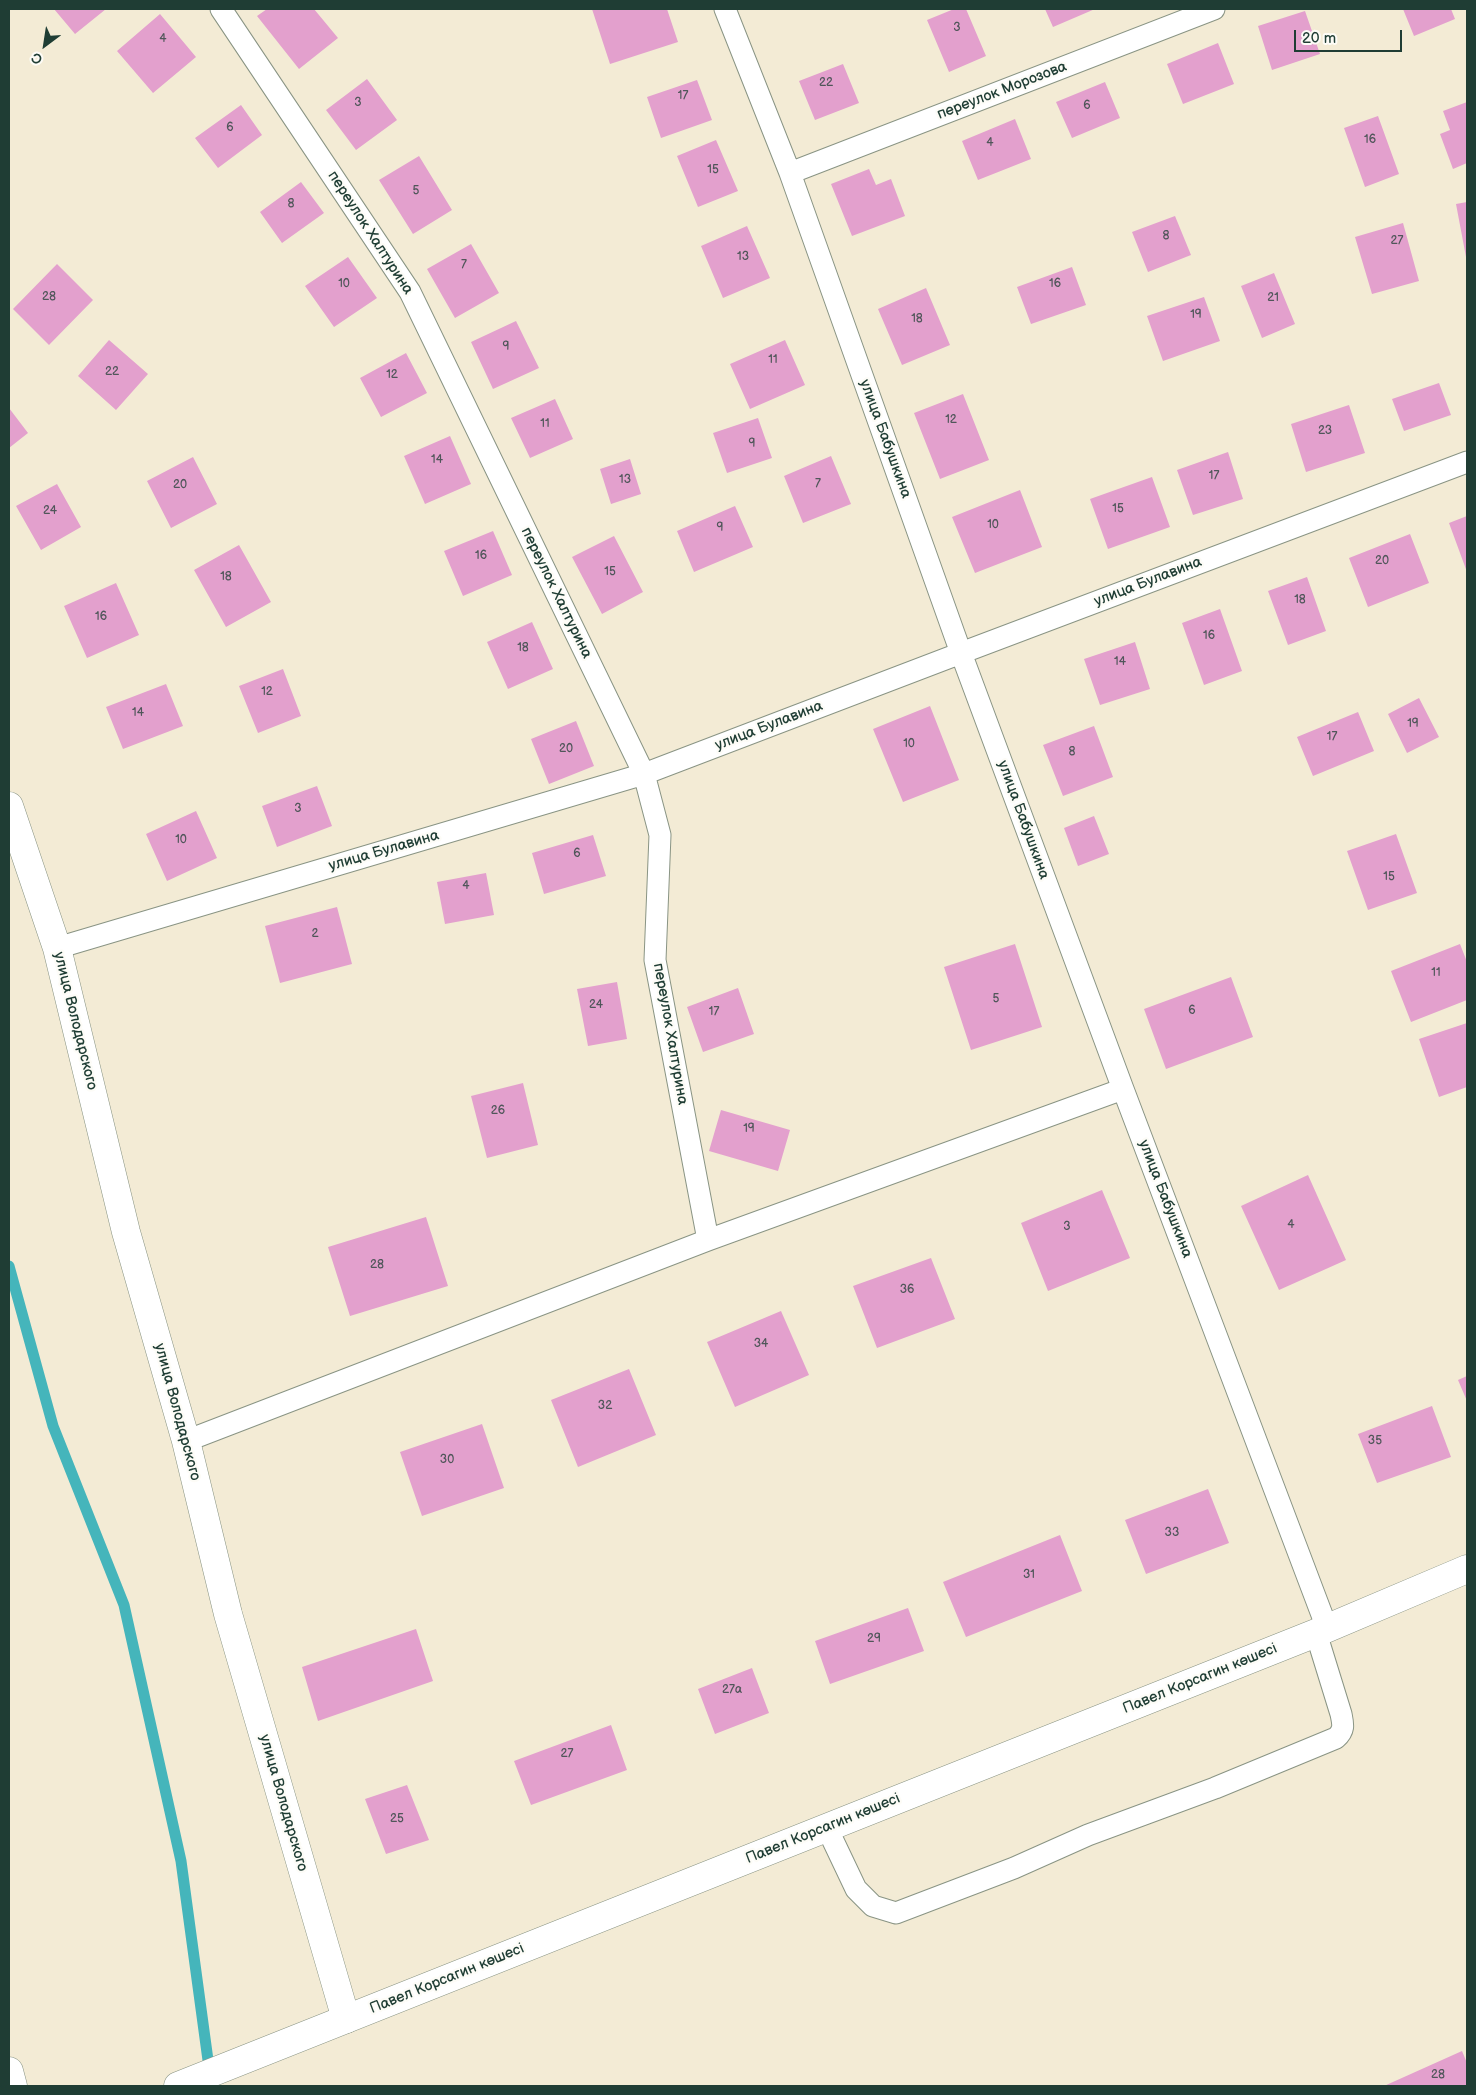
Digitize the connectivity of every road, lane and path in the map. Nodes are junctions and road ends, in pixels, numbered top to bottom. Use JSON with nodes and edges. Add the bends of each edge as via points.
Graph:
{"nodes":[{"id":1,"x":221,"y":9,"type":"edge"},
{"id":2,"x":725,"y":9,"type":"edge"},
{"id":3,"x":1214,"y":9,"type":"edge"},
{"id":4,"x":790,"y":173,"type":"junction"},
{"id":5,"x":1467,"y":462,"type":"edge"},
{"id":6,"x":961,"y":652,"type":"junction"},
{"id":7,"x":644,"y":774,"type":"junction"},
{"id":8,"x":9,"y":806,"type":"edge"},
{"id":9,"x":57,"y":948,"type":"junction"},
{"id":10,"x":1123,"y":1088,"type":"junction"},
{"id":11,"x":708,"y":1240,"type":"junction"},
{"id":12,"x":186,"y":1441,"type":"junction"},
{"id":13,"x":1467,"y":1569,"type":"edge"},
{"id":14,"x":1321,"y":1631,"type":"junction"},
{"id":15,"x":827,"y":1828,"type":"junction"},
{"id":16,"x":346,"y":2019,"type":"junction"},
{"id":17,"x":9,"y":2071,"type":"edge"},
{"id":18,"x":182,"y":2085,"type":"edge"},
{"id":19,"x":13,"y":2086,"type":"edge"}],
"edges":[{"from":1,"to":7,"type":"lane","name":"переулок Халтурина","via":[[410,292]]},
{"from":2,"to":4,"type":"lane","name":"улица Бабушкина"},
{"from":3,"to":4,"type":"lane","name":"переулок Морозова"},
{"from":4,"to":6,"type":"lane","name":"улица Бабушкина"},
{"from":5,"to":6,"type":"lane","name":"улица Булавина"},
{"from":6,"to":7,"type":"lane","name":"улица Булавина"},
{"from":6,"to":10,"type":"lane","name":"улица Бабушкина"},
{"from":7,"to":9,"type":"lane","name":"улица Булавина"},
{"from":7,"to":11,"type":"lane","name":"переулок Халтурина","via":[[660,835],[655,960]]},
{"from":8,"to":9,"type":"street","name":"улица Володарского"},
{"from":9,"to":12,"type":"street","name":"улица Володарского","via":[[126,1232]]},
{"from":10,"to":11,"type":"lane"},
{"from":10,"to":14,"type":"lane","name":"улица Бабушкина"},
{"from":11,"to":12,"type":"lane"},
{"from":12,"to":16,"type":"street","name":"улица Володарского","via":[[228,1614]]},
{"from":13,"to":14,"type":"street","name":"Павел Корсагин көшесі"},
{"from":14,"to":15,"type":"street","name":"Павел Корсагин көшесі"},
{"from":14,"to":15,"type":"lane","name":"улица Бабушкина","via":[[1343,1727],[1336,1738],[1088,1835],[1014,1868],[896,1913],[873,1906],[856,1889]]},
{"from":15,"to":16,"type":"street","name":"Павел Корсагин көшесі"},
{"from":16,"to":18,"type":"street","name":"Павел Корсагин көшесі"},
{"from":17,"to":19,"type":"street"}]}
